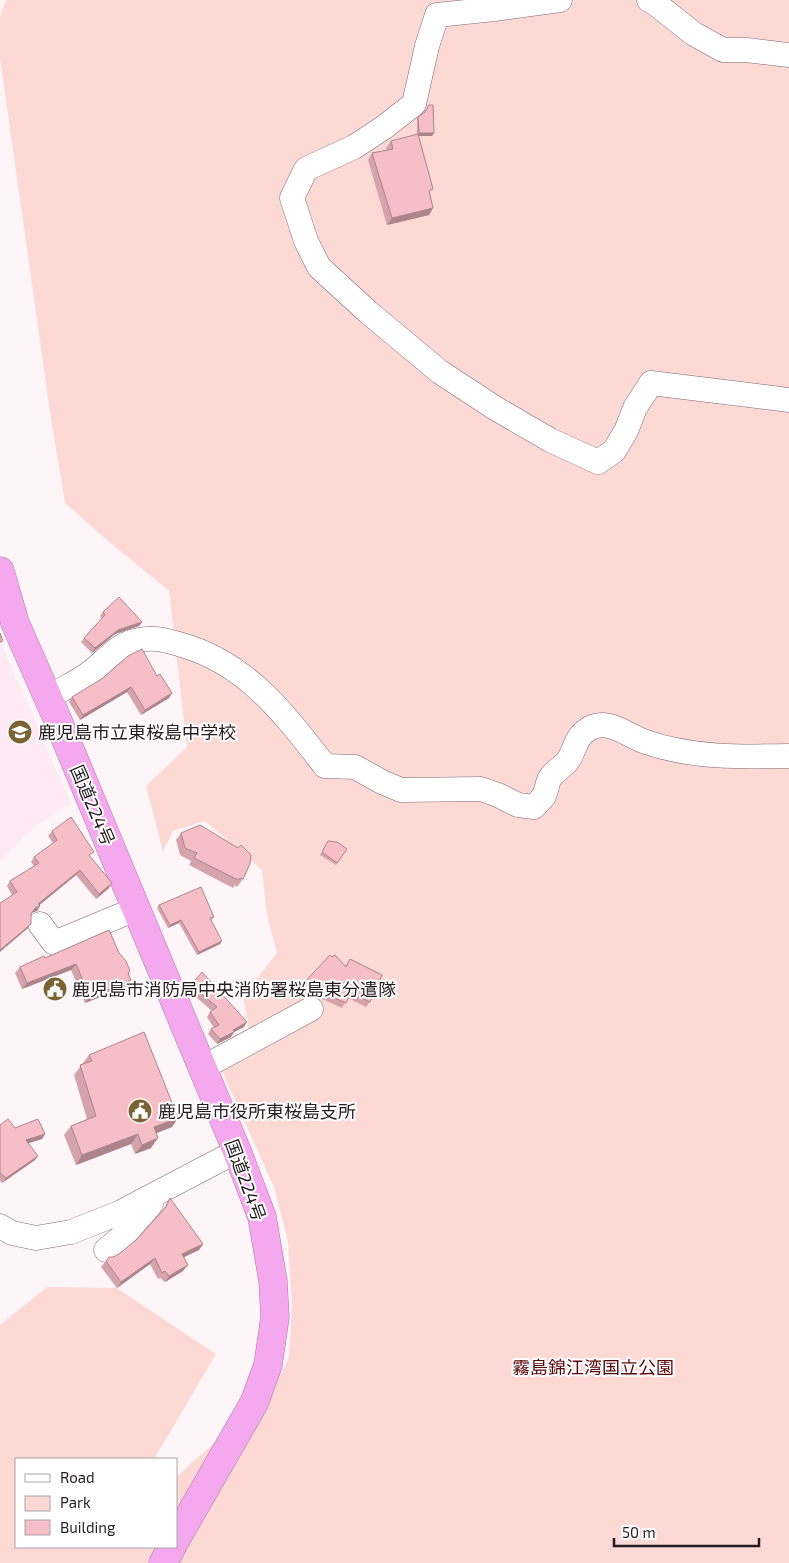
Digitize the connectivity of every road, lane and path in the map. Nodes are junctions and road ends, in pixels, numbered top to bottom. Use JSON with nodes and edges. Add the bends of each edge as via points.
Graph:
{"nodes":[{"id":1,"x":560,"y":0,"type":"edge"},
{"id":2,"x":649,"y":0,"type":"edge"},
{"id":3,"x":789,"y":55,"type":"edge"},
{"id":4,"x":789,"y":400,"type":"edge"},
{"id":5,"x":0,"y":571,"type":"edge"},
{"id":6,"x":48,"y":698,"type":"junction"},
{"id":7,"x":789,"y":756,"type":"edge"},
{"id":8,"x":136,"y":909,"type":"junction"},
{"id":9,"x":40,"y":924,"type":"dead end"},
{"id":10,"x":311,"y":1009,"type":"dead end"},
{"id":11,"x":202,"y":1068,"type":"junction"},
{"id":12,"x":237,"y":1151,"type":"junction"},
{"id":13,"x":153,"y":1195,"type":"junction"},
{"id":14,"x":4,"y":1233,"type":"edge"},
{"id":15,"x":106,"y":1250,"type":"dead end"},
{"id":16,"x":178,"y":1536,"type":"edge"},
{"id":17,"x":171,"y":1548,"type":"edge"},
{"id":18,"x":163,"y":1563,"type":"edge"}],
"edges":[{"from":1,"to":4,"type":"street","via":[[437,15],[414,104],[354,147],[306,168],[292,198],[306,241],[319,267],[440,372],[550,440],[598,462],[614,451],[651,383]]},
{"from":2,"to":3,"type":"street","via":[[694,34],[723,50]]},
{"from":5,"to":6,"type":"highway","name":"国道224号","via":[[15,623]]},
{"from":6,"to":7,"type":"street","via":[[90,673],[114,652],[133,641],[156,638],[170,641],[222,662],[256,685],[287,717],[325,766],[355,767],[401,790],[481,789],[518,806],[534,807],[544,796],[551,778],[568,760],[576,741],[585,731],[602,724],[645,742],[699,754],[739,758]]},
{"from":6,"to":8,"type":"highway","name":"国道224号"},
{"from":8,"to":9,"type":"street","via":[[54,943]]},
{"from":8,"to":11,"type":"highway","name":"国道224号"},
{"from":10,"to":11,"type":"street"},
{"from":11,"to":12,"type":"highway","name":"国道224号"},
{"from":12,"to":13,"type":"street"},
{"from":12,"to":16,"type":"highway","name":"国道224号","via":[[262,1217],[273,1281],[275,1317],[268,1365],[254,1403]]},
{"from":13,"to":14,"type":"street","via":[[71,1232],[36,1238]]},
{"from":13,"to":15,"type":"street","via":[[151,1204],[130,1229]]},
{"from":17,"to":18,"type":"highway"}]}
